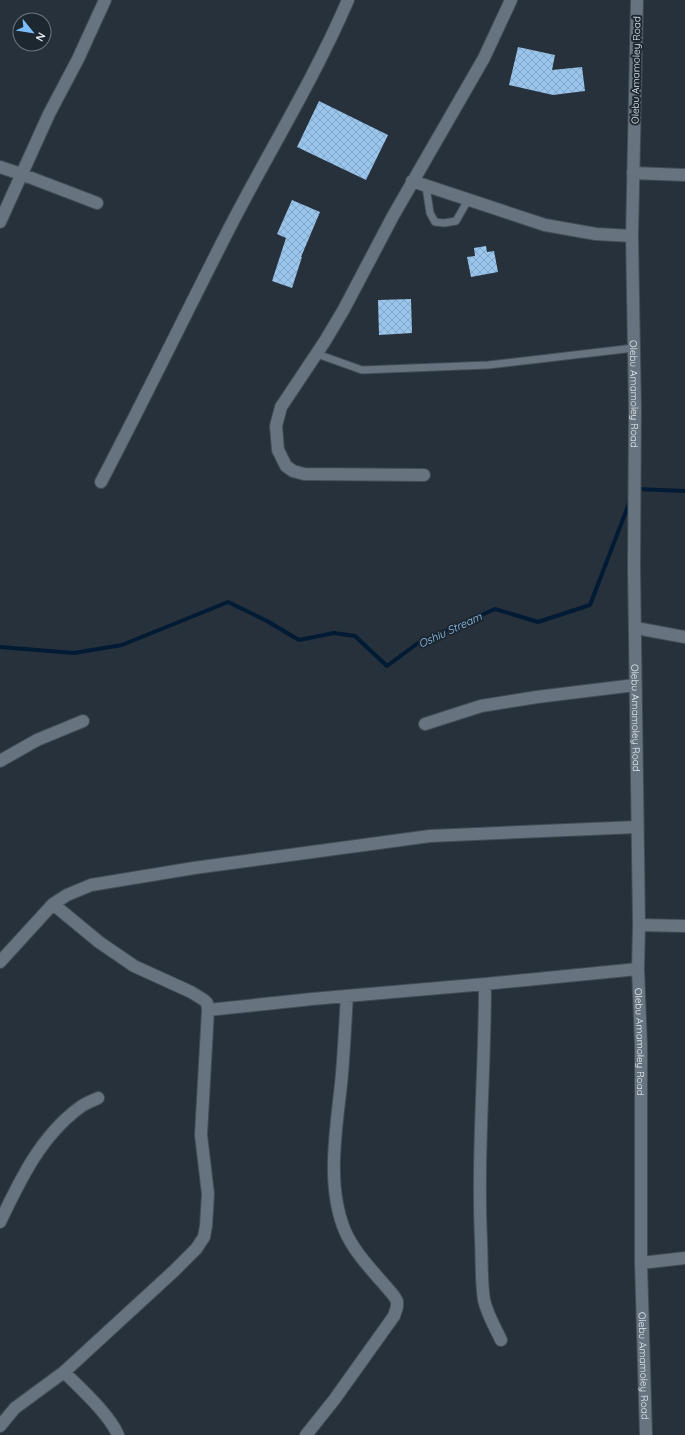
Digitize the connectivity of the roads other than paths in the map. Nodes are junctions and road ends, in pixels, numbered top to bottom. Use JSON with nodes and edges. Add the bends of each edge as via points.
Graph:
{"nodes":[{"id":1,"x":105,"y":0,"type":"edge"},
{"id":2,"x":348,"y":0,"type":"edge"},
{"id":3,"x":511,"y":0,"type":"edge"},
{"id":4,"x":637,"y":0,"type":"edge"},
{"id":5,"x":0,"y":167,"type":"edge"},
{"id":6,"x":21,"y":174,"type":"junction"},
{"id":7,"x":633,"y":174,"type":"junction"},
{"id":8,"x":685,"y":175,"type":"edge"},
{"id":9,"x":412,"y":181,"type":"junction"},
{"id":10,"x":426,"y":187,"type":"junction"},
{"id":11,"x":468,"y":200,"type":"junction"},
{"id":12,"x":97,"y":203,"type":"dead end"},
{"id":13,"x":0,"y":222,"type":"edge"},
{"id":14,"x":632,"y":236,"type":"junction"},
{"id":15,"x":634,"y":348,"type":"junction"},
{"id":16,"x":317,"y":354,"type":"junction"},
{"id":17,"x":424,"y":474,"type":"dead end"},
{"id":18,"x":101,"y":482,"type":"dead end"},
{"id":19,"x":636,"y":628,"type":"junction"},
{"id":20,"x":685,"y":637,"type":"edge"},
{"id":21,"x":636,"y":685,"type":"junction"},
{"id":22,"x":83,"y":721,"type":"dead end"},
{"id":23,"x":425,"y":724,"type":"dead end"},
{"id":24,"x":0,"y":761,"type":"edge"},
{"id":25,"x":637,"y":827,"type":"junction"},
{"id":26,"x":53,"y":904,"type":"junction"},
{"id":27,"x":639,"y":925,"type":"junction"},
{"id":28,"x":685,"y":926,"type":"edge"},
{"id":29,"x":0,"y":962,"type":"edge"},
{"id":30,"x":638,"y":969,"type":"junction"},
{"id":31,"x":485,"y":984,"type":"junction"},
{"id":32,"x":347,"y":996,"type":"junction"},
{"id":33,"x":208,"y":1010,"type":"junction"},
{"id":34,"x":98,"y":1098,"type":"dead end"},
{"id":35,"x":0,"y":1222,"type":"edge"},
{"id":36,"x":685,"y":1258,"type":"edge"},
{"id":37,"x":641,"y":1263,"type":"junction"},
{"id":38,"x":501,"y":1340,"type":"dead end"},
{"id":39,"x":64,"y":1372,"type":"junction"},
{"id":40,"x":0,"y":1426,"type":"edge"},
{"id":41,"x":118,"y":1435,"type":"edge"},
{"id":42,"x":306,"y":1435,"type":"edge"},
{"id":43,"x":646,"y":1435,"type":"edge"}],
"edges":[{"from":1,"to":6,"type":"street"},
{"from":2,"to":18,"type":"street","via":[[320,63],[233,222]]},
{"from":3,"to":9,"type":"street","via":[[484,58]]},
{"from":4,"to":7,"type":"street","name":"Olebu Amamoley Road"},
{"from":5,"to":6,"type":"street"},
{"from":6,"to":12,"type":"street"},
{"from":6,"to":13,"type":"street"},
{"from":7,"to":8,"type":"street"},
{"from":7,"to":14,"type":"street","name":"Olebu Amamoley Road"},
{"from":9,"to":10,"type":"street"},
{"from":9,"to":16,"type":"street","via":[[344,309]]},
{"from":10,"to":11,"type":"street"},
{"from":10,"to":11,"type":"lane","via":[[430,214],[435,222],[456,221]]},
{"from":11,"to":14,"type":"street","via":[[545,225],[596,234]]},
{"from":14,"to":15,"type":"street","name":"Olebu Amamoley Road"},
{"from":15,"to":16,"type":"lane","via":[[488,365],[362,370]]},
{"from":15,"to":19,"type":"street","name":"Olebu Amamoley Road"},
{"from":16,"to":17,"type":"street","via":[[281,407],[276,426],[278,450],[286,466],[304,474]]},
{"from":19,"to":20,"type":"street"},
{"from":19,"to":21,"type":"street","name":"Olebu Amamoley Road"},
{"from":21,"to":23,"type":"street","via":[[481,706]]},
{"from":21,"to":25,"type":"street","name":"Olebu Amamoley Road"},
{"from":22,"to":24,"type":"street","via":[[37,740]]},
{"from":25,"to":26,"type":"street","via":[[430,836],[125,879],[91,886],[67,895]]},
{"from":25,"to":27,"type":"street","name":"Olebu Amamoley Road"},
{"from":26,"to":29,"type":"street"},
{"from":26,"to":33,"type":"street","via":[[99,942],[134,966],[204,1000]]},
{"from":27,"to":28,"type":"street"},
{"from":27,"to":30,"type":"street","name":"Olebu Amamoley Road"},
{"from":30,"to":31,"type":"street"},
{"from":30,"to":37,"type":"street","name":"Olebu Amamoley Road","via":[[641,1045]]},
{"from":31,"to":32,"type":"street"},
{"from":31,"to":38,"type":"street","via":[[479,1166],[480,1218],[484,1300]]},
{"from":32,"to":33,"type":"street"},
{"from":32,"to":42,"type":"street","via":[[334,1170],[338,1213],[355,1249],[397,1300],[397,1307],[394,1316],[370,1351]]},
{"from":33,"to":39,"type":"street","via":[[201,1135],[208,1194],[204,1237],[175,1270]]},
{"from":34,"to":35,"type":"street","via":[[80,1107],[64,1120],[38,1151],[24,1172]]},
{"from":36,"to":37,"type":"street"},
{"from":37,"to":43,"type":"street","name":"Olebu Amamoley Road"},
{"from":39,"to":40,"type":"street","via":[[15,1408]]},
{"from":39,"to":41,"type":"street","via":[[114,1426]]}]}
